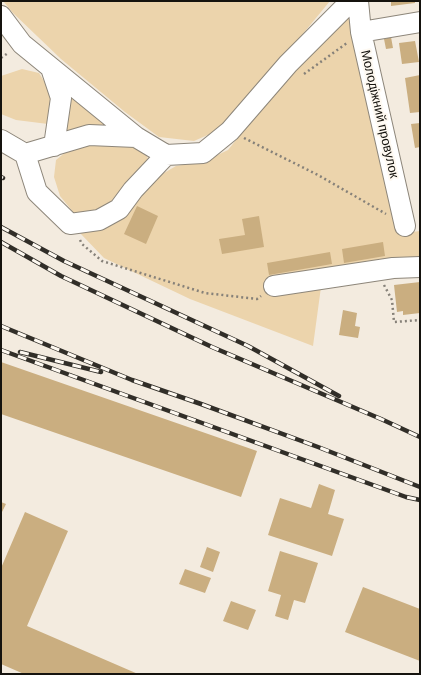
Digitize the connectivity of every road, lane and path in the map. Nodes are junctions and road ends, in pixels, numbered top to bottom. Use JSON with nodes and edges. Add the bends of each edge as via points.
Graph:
{"nodes":[{"id":1,"x":351,"y":1,"type":"edge"},
{"id":2,"x":358,"y":1,"type":"edge"},
{"id":3,"x":1,"y":16,"type":"edge"},
{"id":4,"x":420,"y":22,"type":"edge"},
{"id":5,"x":361,"y":32,"type":"junction"},
{"id":6,"x":51,"y":68,"type":"junction"},
{"id":7,"x":230,"y":131,"type":"junction"},
{"id":8,"x":136,"y":137,"type":"junction"},
{"id":9,"x":1,"y":140,"type":"edge"},
{"id":10,"x":54,"y":146,"type":"junction"},
{"id":11,"x":25,"y":154,"type":"junction"},
{"id":12,"x":166,"y":155,"type":"junction"},
{"id":13,"x":70,"y":224,"type":"junction"},
{"id":14,"x":405,"y":226,"type":"joint"},
{"id":15,"x":420,"y":267,"type":"edge"},
{"id":16,"x":378,"y":285,"type":"dead end"},
{"id":17,"x":274,"y":286,"type":"joint"},
{"id":18,"x":258,"y":299,"type":"junction"},
{"id":19,"x":261,"y":301,"type":"dead end"},
{"id":20,"x":420,"y":320,"type":"edge"}],
"edges":[{"from":1,"to":7,"type":"street","via":[[288,64]]},
{"from":2,"to":5,"type":"street","name":"Молодіжний провулок"},
{"from":3,"to":6,"type":"street","via":[[22,44]]},
{"from":4,"to":5,"type":"street"},
{"from":5,"to":14,"type":"street","name":"Молодіжний провулок"},
{"from":6,"to":8,"type":"street"},
{"from":6,"to":10,"type":"street","via":[[61,98]]},
{"from":7,"to":12,"type":"street","via":[[203,153]]},
{"from":7,"to":14,"type":"path","via":[[318,175]]},
{"from":8,"to":10,"type":"street","via":[[89,135]]},
{"from":8,"to":12,"type":"street"},
{"from":9,"to":11,"type":"street"},
{"from":10,"to":11,"type":"street"},
{"from":11,"to":13,"type":"street","via":[[37,192]]},
{"from":12,"to":13,"type":"street","via":[[119,209],[99,220]]},
{"from":13,"to":18,"type":"path","via":[[82,244],[102,261],[205,293]]},
{"from":15,"to":17,"type":"street","via":[[393,268]]},
{"from":16,"to":20,"type":"path","via":[[385,285],[392,300],[394,322]]},
{"from":17,"to":18,"type":"path"},
{"from":18,"to":19,"type":"path"}]}
